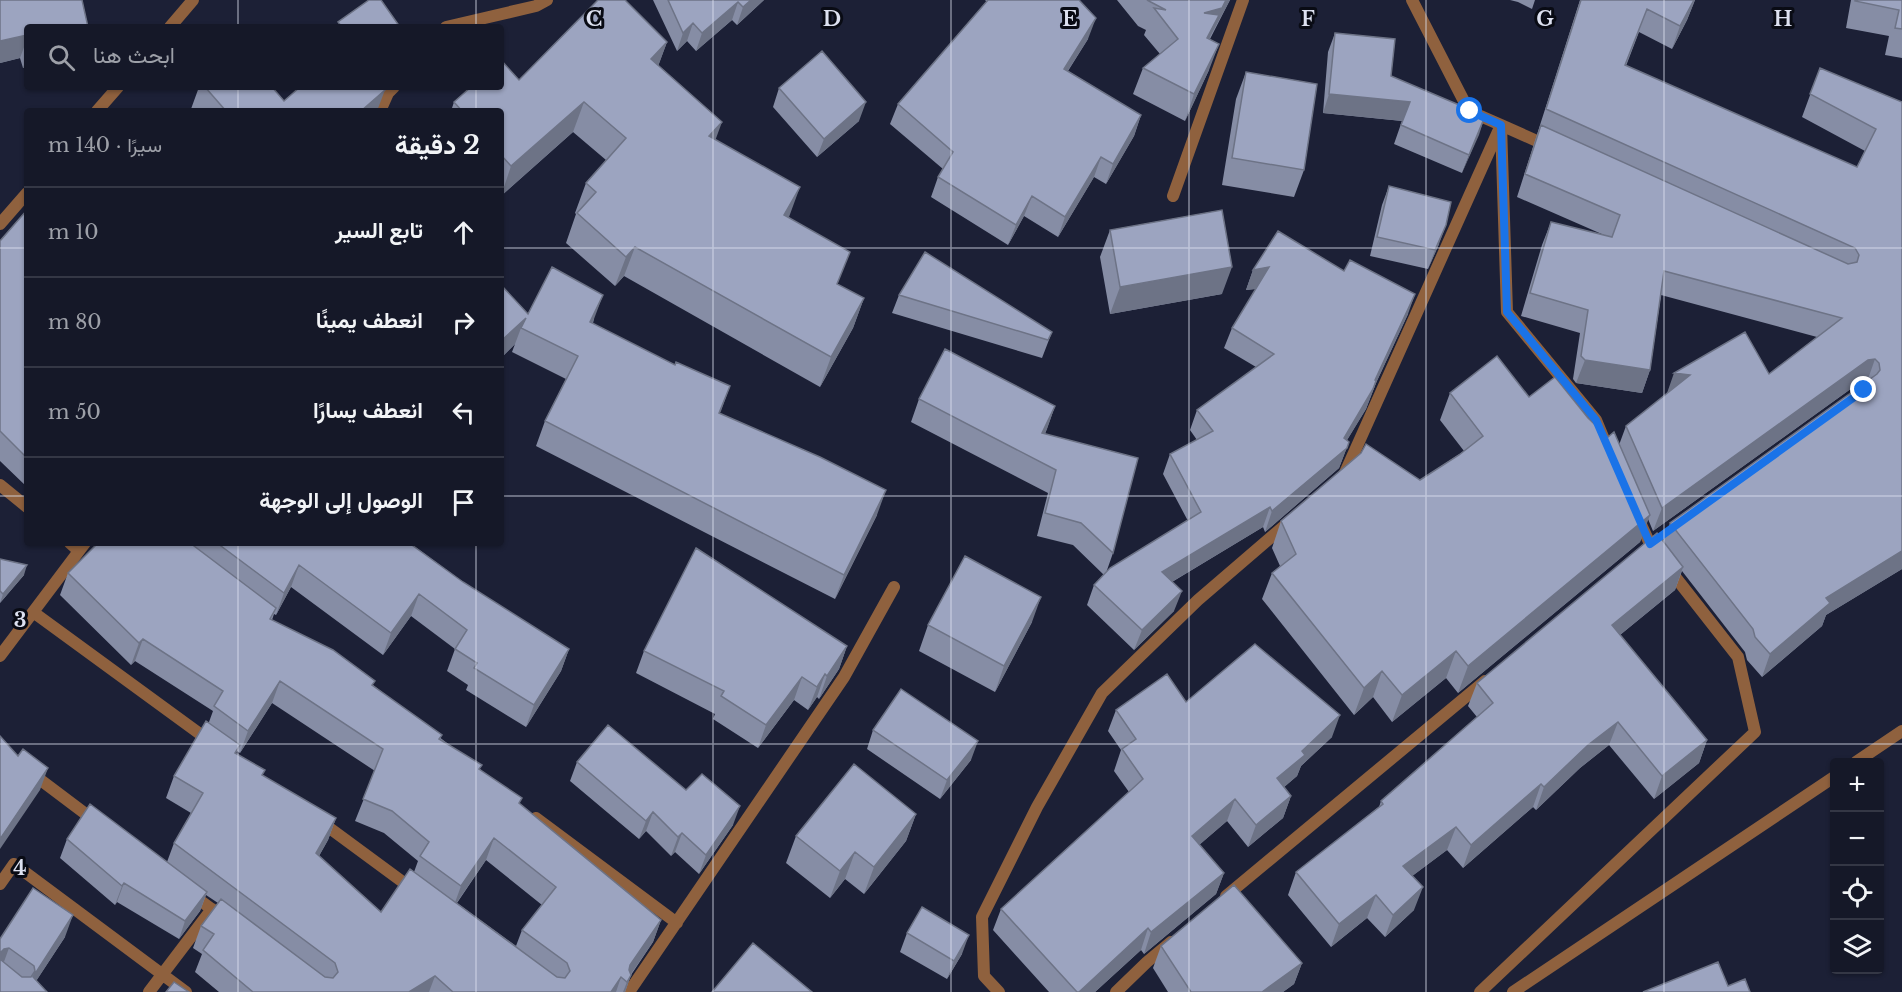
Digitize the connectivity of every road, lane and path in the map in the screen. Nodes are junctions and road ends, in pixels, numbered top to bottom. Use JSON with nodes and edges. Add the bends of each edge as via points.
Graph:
{"nodes":[{"id":1,"x":193,"y":0,"type":"edge"},
{"id":2,"x":547,"y":0,"type":"edge"},
{"id":3,"x":1243,"y":0,"type":"edge"},
{"id":4,"x":1412,"y":0,"type":"edge"},
{"id":5,"x":173,"y":24,"type":"edge"},
{"id":6,"x":459,"y":24,"type":"edge"},
{"id":7,"x":116,"y":90,"type":"edge"},
{"id":8,"x":391,"y":90,"type":"edge"},
{"id":9,"x":100,"y":108,"type":"edge"},
{"id":10,"x":381,"y":108,"type":"edge"},
{"id":11,"x":1501,"y":125,"type":"junction"},
{"id":12,"x":1554,"y":149,"type":"edge"},
{"id":13,"x":24,"y":196,"type":"edge"},
{"id":14,"x":1173,"y":196,"type":"dead end"},
{"id":15,"x":0,"y":224,"type":"edge"},
{"id":16,"x":1610,"y":451,"type":"edge"},
{"id":17,"x":1338,"y":480,"type":"edge"},
{"id":18,"x":0,"y":485,"type":"edge"},
{"id":19,"x":1632,"y":503,"type":"edge"},
{"id":20,"x":24,"y":505,"type":"edge"},
{"id":21,"x":1303,"y":510,"type":"edge"},
{"id":22,"x":78,"y":546,"type":"edge"},
{"id":23,"x":894,"y":587,"type":"dead end"},
{"id":24,"x":33,"y":612,"type":"junction"},
{"id":25,"x":0,"y":656,"type":"edge"},
{"id":26,"x":1494,"y":673,"type":"edge"},
{"id":27,"x":1902,"y":731,"type":"edge"},
{"id":28,"x":216,"y":746,"type":"edge"},
{"id":29,"x":1862,"y":758,"type":"edge"},
{"id":30,"x":18,"y":764,"type":"edge"},
{"id":31,"x":1830,"y":780,"type":"edge"},
{"id":32,"x":525,"y":810,"type":"edge"},
{"id":33,"x":313,"y":816,"type":"edge"},
{"id":34,"x":102,"y":826,"type":"edge"},
{"id":35,"x":0,"y":884,"type":"edge"},
{"id":36,"x":184,"y":889,"type":"edge"},
{"id":37,"x":429,"y":901,"type":"edge"},
{"id":38,"x":1220,"y":901,"type":"edge"},
{"id":39,"x":212,"y":909,"type":"junction"},
{"id":40,"x":231,"y":923,"type":"edge"},
{"id":41,"x":677,"y":923,"type":"junction"},
{"id":42,"x":1183,"y":931,"type":"edge"},
{"id":43,"x":162,"y":975,"type":"junction"},
{"id":44,"x":149,"y":992,"type":"edge"},
{"id":45,"x":186,"y":992,"type":"edge"},
{"id":46,"x":629,"y":992,"type":"edge"},
{"id":47,"x":999,"y":992,"type":"edge"},
{"id":48,"x":1116,"y":992,"type":"edge"},
{"id":49,"x":1480,"y":992,"type":"edge"},
{"id":50,"x":1513,"y":992,"type":"edge"}],
"edges":[{"from":1,"to":5,"type":"street"},
{"from":2,"to":6,"type":"street"},
{"from":3,"to":14,"type":"street"},
{"from":4,"to":11,"type":"street","via":[[1470,111]]},
{"from":7,"to":9,"type":"street"},
{"from":8,"to":10,"type":"street"},
{"from":11,"to":12,"type":"street"},
{"from":11,"to":16,"type":"street","via":[[1507,312],[1596,420]]},
{"from":11,"to":17,"type":"street","via":[[1346,473]]},
{"from":13,"to":15,"type":"street"},
{"from":18,"to":20,"type":"street"},
{"from":19,"to":49,"type":"street","via":[[1650,545],[1738,657],[1755,732]]},
{"from":21,"to":47,"type":"street","via":[[1198,600],[1102,693],[1037,807],[982,917],[984,976]]},
{"from":22,"to":24,"type":"street"},
{"from":23,"to":41,"type":"street","via":[[844,677]]},
{"from":24,"to":25,"type":"street"},
{"from":24,"to":28,"type":"street"},
{"from":26,"to":38,"type":"street"},
{"from":27,"to":29,"type":"street"},
{"from":30,"to":34,"type":"street"},
{"from":31,"to":50,"type":"street"},
{"from":32,"to":41,"type":"street"},
{"from":33,"to":37,"type":"street"},
{"from":35,"to":43,"type":"street","via":[[14,864]]},
{"from":36,"to":39,"type":"street"},
{"from":39,"to":40,"type":"street"},
{"from":39,"to":43,"type":"street"},
{"from":41,"to":46,"type":"street"},
{"from":42,"to":48,"type":"street"},
{"from":43,"to":44,"type":"street"},
{"from":43,"to":45,"type":"street"}]}
